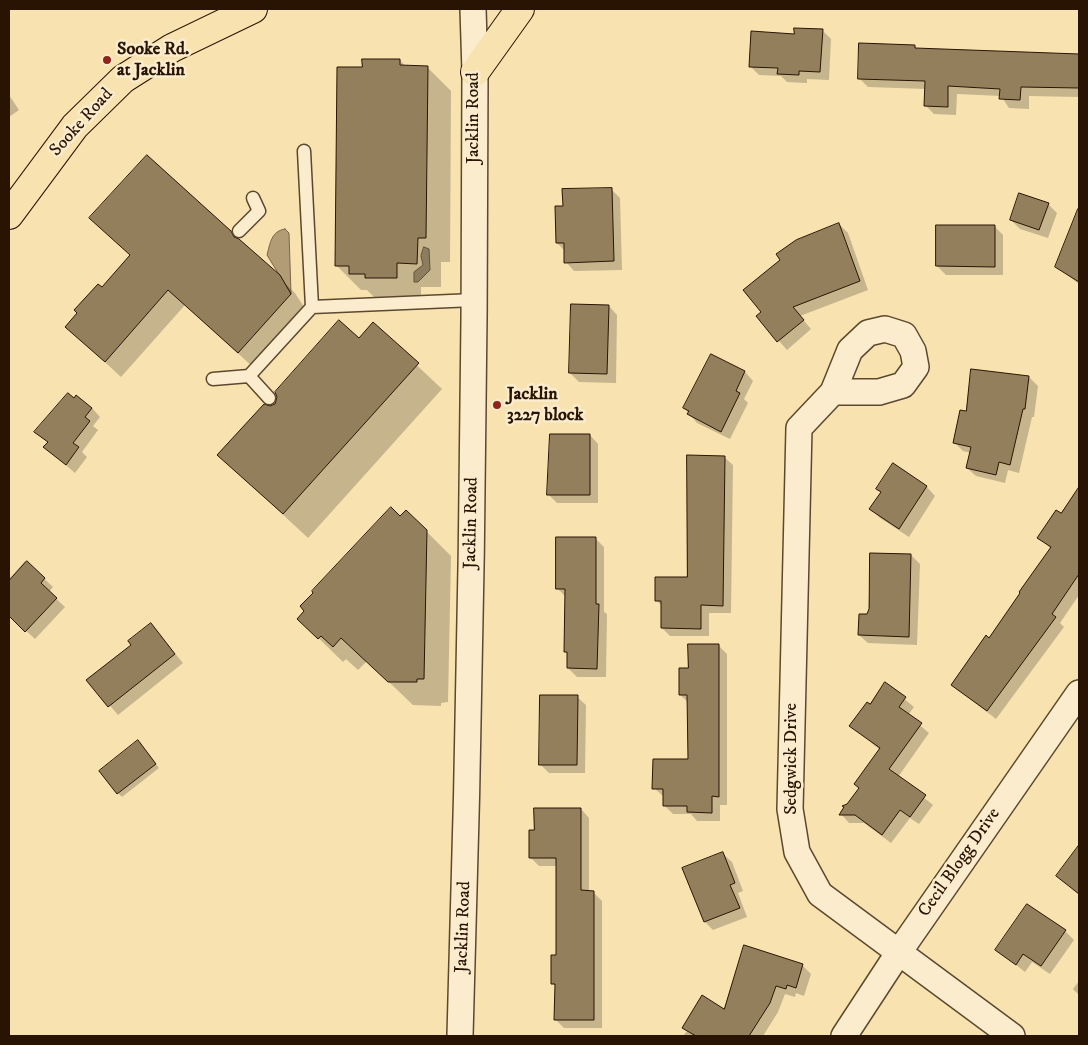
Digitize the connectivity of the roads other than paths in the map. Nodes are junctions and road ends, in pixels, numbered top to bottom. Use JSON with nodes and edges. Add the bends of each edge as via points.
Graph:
{"nodes":[{"id":1,"x":253,"y":9,"type":"edge"},
{"id":2,"x":473,"y":9,"type":"edge"},
{"id":3,"x":520,"y":9,"type":"edge"},
{"id":4,"x":474,"y":72,"type":"junction"},
{"id":5,"x":304,"y":151,"type":"dead end"},
{"id":6,"x":252,"y":198,"type":"dead end"},
{"id":7,"x":9,"y":214,"type":"edge"},
{"id":8,"x":239,"y":231,"type":"dead end"},
{"id":9,"x":474,"y":300,"type":"junction"},
{"id":10,"x":312,"y":307,"type":"junction"},
{"id":11,"x":249,"y":376,"type":"junction"},
{"id":12,"x":212,"y":380,"type":"dead end"},
{"id":13,"x":833,"y":392,"type":"dead end"},
{"id":14,"x":269,"y":398,"type":"dead end"},
{"id":15,"x":1079,"y":692,"type":"edge"},
{"id":16,"x":899,"y":952,"type":"junction"},
{"id":17,"x":460,"y":1036,"type":"edge"},
{"id":18,"x":844,"y":1036,"type":"edge"},
{"id":19,"x":1012,"y":1036,"type":"edge"}],
"edges":[{"from":1,"to":7,"type":"main road","name":"Sooke Road","via":[[172,48],[123,79],[75,126]]},
{"from":2,"to":4,"type":"street","name":"Jacklin Road"},
{"from":3,"to":4,"type":"main road"},
{"from":4,"to":9,"type":"street","name":"Jacklin Road"},
{"from":5,"to":10,"type":"lane"},
{"from":6,"to":8,"type":"lane","via":[[259,211]]},
{"from":9,"to":10,"type":"lane"},
{"from":9,"to":17,"type":"street","name":"Jacklin Road","via":[[469,743]]},
{"from":10,"to":11,"type":"lane"},
{"from":11,"to":12,"type":"lane"},
{"from":11,"to":14,"type":"lane"},
{"from":13,"to":16,"type":"street","name":"Sedgwick Drive","via":[[799,428],[790,809],[797,852],[820,894]]},
{"from":15,"to":16,"type":"street","name":"Cecil Blogg Drive"},
{"from":16,"to":18,"type":"street","name":"Cecil Blogg Drive"},
{"from":16,"to":19,"type":"street","name":"Sedgwick Drive"}]}
